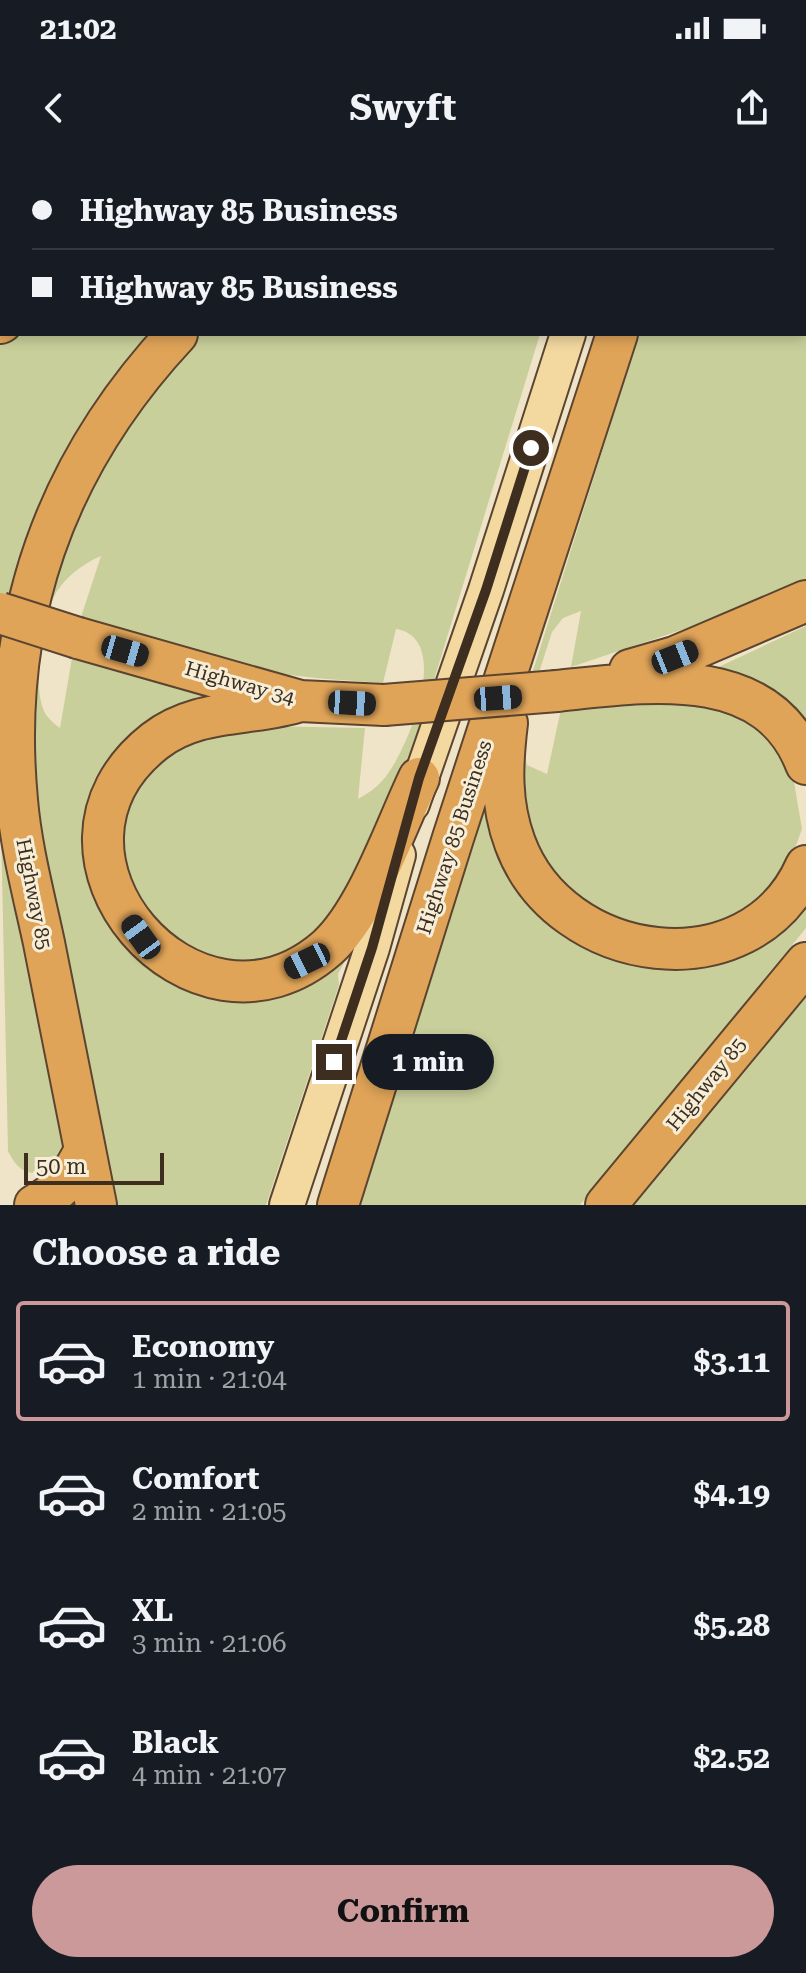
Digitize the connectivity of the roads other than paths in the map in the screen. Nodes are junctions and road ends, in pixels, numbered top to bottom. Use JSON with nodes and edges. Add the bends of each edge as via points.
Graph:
{"nodes":[{"id":1,"x":175,"y":336,"type":"edge"},
{"id":2,"x":567,"y":336,"type":"edge"},
{"id":3,"x":616,"y":336,"type":"edge"},
{"id":4,"x":567,"y":487,"type":"junction"},
{"id":5,"x":806,"y":601,"type":"edge"},
{"id":6,"x":0,"y":613,"type":"edge"},
{"id":7,"x":557,"y":691,"type":"junction"},
{"id":8,"x":300,"y":701,"type":"junction"},
{"id":9,"x":806,"y":764,"type":"edge"},
{"id":10,"x":419,"y":778,"type":"junction"},
{"id":11,"x":806,"y":866,"type":"edge"},
{"id":12,"x":806,"y":963,"type":"edge"},
{"id":13,"x":85,"y":1150,"type":"junction"},
{"id":14,"x":35,"y":1205,"type":"edge"},
{"id":15,"x":96,"y":1205,"type":"edge"},
{"id":16,"x":287,"y":1205,"type":"edge"},
{"id":17,"x":338,"y":1205,"type":"edge"},
{"id":18,"x":606,"y":1205,"type":"edge"}],
"edges":[{"from":1,"to":13,"type":"highway","name":"Highway 85","via":[[136,380],[71,479],[29,598],[19,648],[17,802]]},
{"from":2,"to":10,"type":"main road"},
{"from":3,"to":4,"type":"highway","name":"Highway 85 Business"},
{"from":4,"to":11,"type":"highway","via":[[558,563],[507,723],[501,766],[505,810],[527,867],[550,896],[615,939],[683,951],[740,937],[771,916],[787,901]]},
{"from":4,"to":17,"type":"highway","name":"Highway 85 Business"},
{"from":5,"to":7,"type":"highway","name":"Highway 34","via":[[675,657]]},
{"from":6,"to":8,"type":"highway","name":"Highway 34","bridge":true},
{"from":7,"to":8,"type":"highway","name":"Highway 34","bridge":true,"via":[[384,705]]},
{"from":7,"to":9,"type":"highway","via":[[657,680],[729,690],[786,727]]},
{"from":8,"to":10,"type":"highway","via":[[192,721],[149,747],[116,790],[105,828],[109,880],[127,918],[158,952],[187,969],[235,979],[271,976],[307,961],[350,921]]},
{"from":10,"to":16,"type":"main road","via":[[372,948]]},
{"from":12,"to":18,"type":"highway","name":"Highway 85"},
{"from":13,"to":14,"type":"highway","via":[[71,1178]]},
{"from":13,"to":15,"type":"highway","name":"Highway 85"}]}
